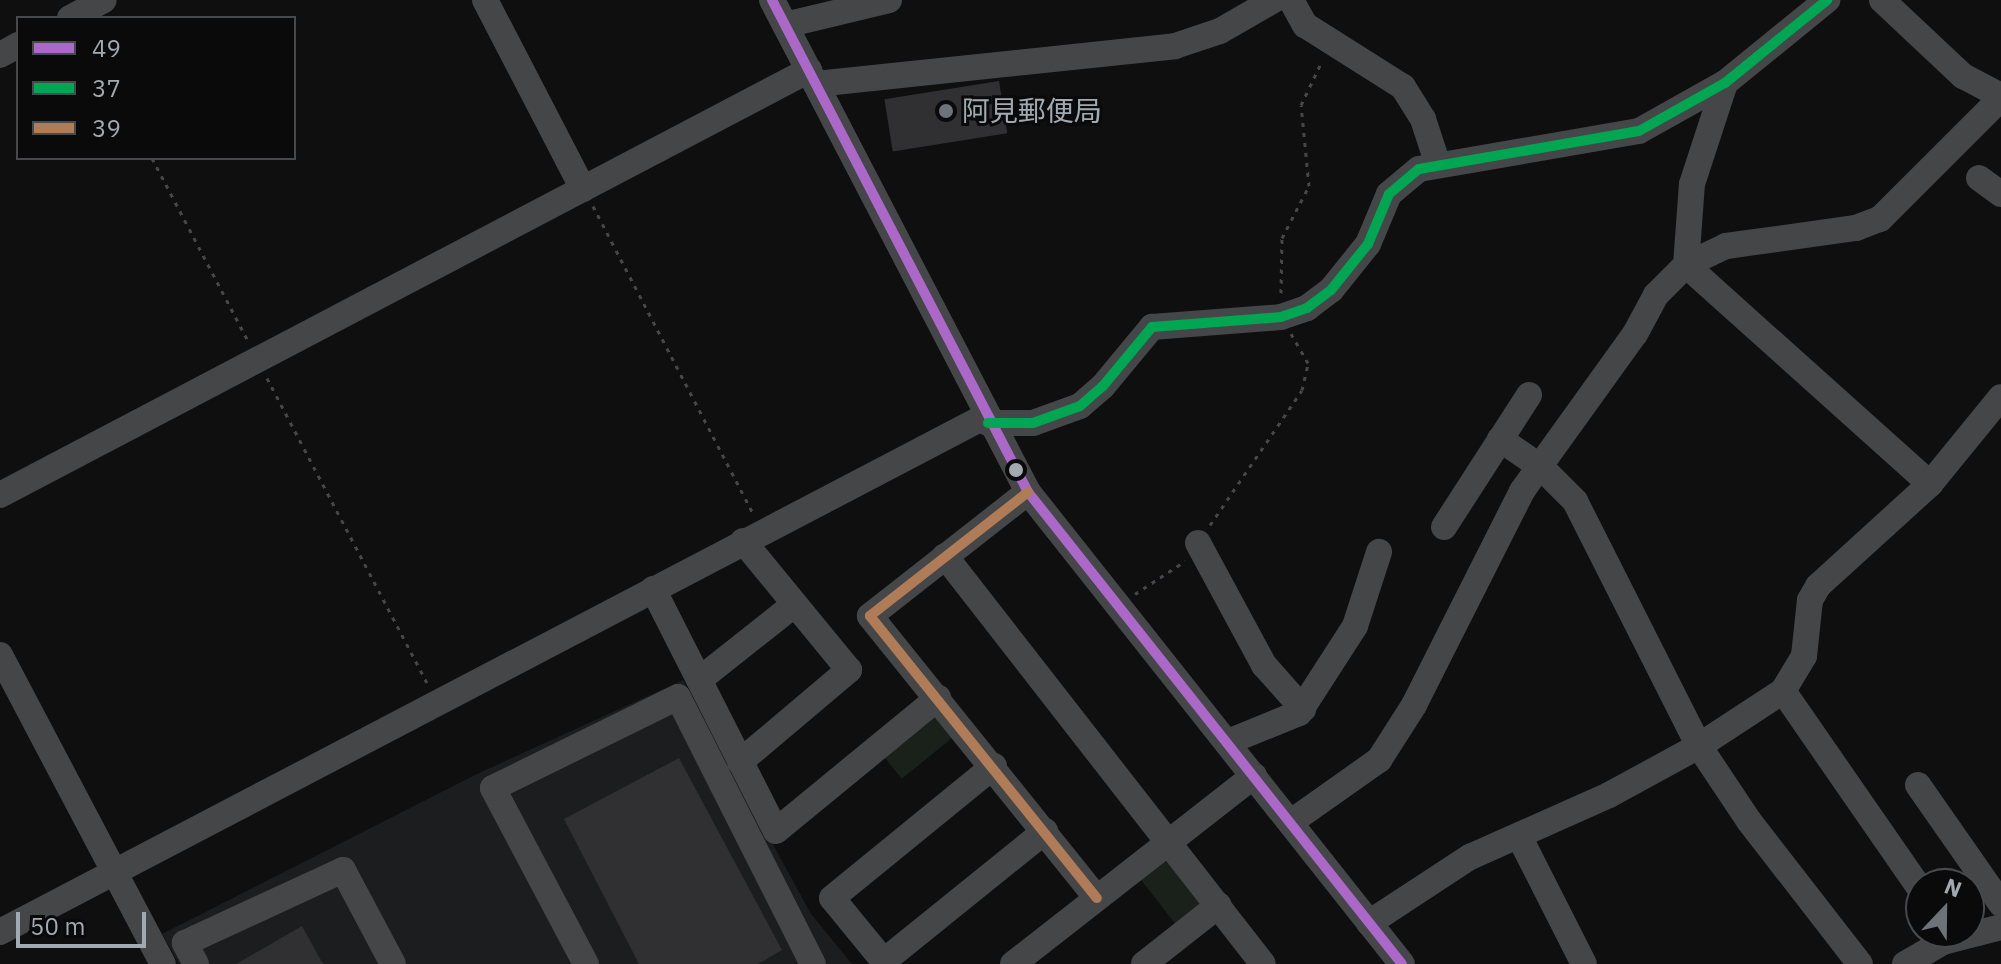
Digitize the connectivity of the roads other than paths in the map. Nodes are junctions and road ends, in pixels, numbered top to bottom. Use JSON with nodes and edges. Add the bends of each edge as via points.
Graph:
{"nodes":[{"id":1,"x":104,"y":0,"type":"edge"},
{"id":2,"x":485,"y":0,"type":"edge"},
{"id":3,"x":772,"y":0,"type":"edge"},
{"id":4,"x":889,"y":0,"type":"edge"},
{"id":5,"x":1274,"y":0,"type":"edge"},
{"id":6,"x":1291,"y":0,"type":"edge"},
{"id":7,"x":1827,"y":0,"type":"edge"},
{"id":8,"x":1898,"y":6,"type":"edge"},
{"id":9,"x":74,"y":16,"type":"edge"},
{"id":10,"x":785,"y":25,"type":"junction"},
{"id":11,"x":813,"y":77,"type":"junction"},
{"id":12,"x":1725,"y":83,"type":"junction"},
{"id":13,"x":2001,"y":97,"type":"edge"},
{"id":14,"x":1438,"y":165,"type":"junction"},
{"id":15,"x":1979,"y":178,"type":"dead end"},
{"id":16,"x":583,"y":189,"type":"junction"},
{"id":17,"x":2001,"y":194,"type":"edge"},
{"id":18,"x":1686,"y":265,"type":"junction"},
{"id":19,"x":1529,"y":395,"type":"dead end"},
{"id":20,"x":2001,"y":397,"type":"edge"},
{"id":21,"x":986,"y":420,"type":"junction"},
{"id":22,"x":1500,"y":439,"type":"junction"},
{"id":23,"x":1542,"y":468,"type":"junction"},
{"id":24,"x":1930,"y":484,"type":"junction"},
{"id":25,"x":1028,"y":492,"type":"junction"},
{"id":26,"x":0,"y":495,"type":"edge"},
{"id":27,"x":1444,"y":527,"type":"dead end"},
{"id":28,"x":753,"y":536,"type":"junction"},
{"id":29,"x":1198,"y":543,"type":"road end"},
{"id":30,"x":1379,"y":552,"type":"dead end"},
{"id":31,"x":945,"y":556,"type":"junction"},
{"id":32,"x":653,"y":589,"type":"junction"},
{"id":33,"x":795,"y":604,"type":"junction"},
{"id":34,"x":0,"y":655,"type":"edge"},
{"id":35,"x":699,"y":680,"type":"junction"},
{"id":36,"x":1783,"y":691,"type":"junction"},
{"id":37,"x":938,"y":698,"type":"junction"},
{"id":38,"x":1303,"y":709,"type":"junction"},
{"id":39,"x":1228,"y":742,"type":"junction"},
{"id":40,"x":1699,"y":746,"type":"junction"},
{"id":41,"x":740,"y":762,"type":"junction"},
{"id":42,"x":994,"y":766,"type":"junction"},
{"id":43,"x":1254,"y":776,"type":"junction"},
{"id":44,"x":1918,"y":785,"type":"dead end"},
{"id":45,"x":1291,"y":822,"type":"junction"},
{"id":46,"x":1045,"y":831,"type":"junction"},
{"id":47,"x":1520,"y":838,"type":"junction"},
{"id":48,"x":1169,"y":841,"type":"junction"},
{"id":49,"x":1906,"y":868,"type":"edge"},
{"id":50,"x":115,"y":872,"type":"junction"},
{"id":51,"x":1097,"y":898,"type":"junction"},
{"id":52,"x":2001,"y":904,"type":"edge"},
{"id":53,"x":1219,"y":905,"type":"junction"},
{"id":54,"x":1369,"y":923,"type":"junction"},
{"id":55,"x":0,"y":932,"type":"edge"},
{"id":56,"x":1931,"y":948,"type":"edge"},
{"id":57,"x":885,"y":963,"type":"edge"},
{"id":58,"x":163,"y":964,"type":"edge"},
{"id":59,"x":196,"y":964,"type":"edge"},
{"id":60,"x":393,"y":964,"type":"edge"},
{"id":61,"x":586,"y":964,"type":"edge"},
{"id":62,"x":813,"y":964,"type":"edge"},
{"id":63,"x":1013,"y":964,"type":"edge"},
{"id":64,"x":1144,"y":964,"type":"edge"},
{"id":65,"x":1263,"y":964,"type":"edge"},
{"id":66,"x":1402,"y":964,"type":"edge"},
{"id":67,"x":1584,"y":964,"type":"edge"},
{"id":68,"x":1860,"y":964,"type":"edge"},
{"id":69,"x":1905,"y":964,"type":"edge"}],
"edges":[{"from":1,"to":9,"type":"street"},
{"from":2,"to":16,"type":"street"},
{"from":3,"to":10,"type":"street"},
{"from":4,"to":10,"type":"street"},
{"from":5,"to":11,"type":"street","via":[[1220,31],[1175,46]]},
{"from":6,"to":14,"type":"street","via":[[1305,25],[1403,87],[1423,119]]},
{"from":7,"to":12,"type":"street"},
{"from":8,"to":13,"type":"street","via":[[1963,76]]},
{"from":10,"to":11,"type":"street"},
{"from":11,"to":16,"type":"street"},
{"from":11,"to":21,"type":"street"},
{"from":12,"to":14,"type":"street","via":[[1639,131]]},
{"from":12,"to":18,"type":"street","via":[[1692,184]]},
{"from":13,"to":18,"type":"street","via":[[1880,219],[1856,228],[1726,246]]},
{"from":14,"to":21,"type":"street","via":[[1419,169],[1389,194],[1368,244],[1331,290],[1307,308],[1281,317],[1152,327],[1080,406],[1033,423]]},
{"from":15,"to":17,"type":"street"},
{"from":16,"to":26,"type":"street"},
{"from":18,"to":23,"type":"street","via":[[1656,295]]},
{"from":18,"to":24,"type":"street"},
{"from":19,"to":22,"type":"street"},
{"from":20,"to":24,"type":"street"},
{"from":21,"to":25,"type":"street"},
{"from":21,"to":28,"type":"street"},
{"from":22,"to":23,"type":"street"},
{"from":22,"to":27,"type":"street"},
{"from":23,"to":40,"type":"street","via":[[1575,501]]},
{"from":23,"to":45,"type":"street","via":[[1522,491],[1481,564],[1441,654],[1379,760]]},
{"from":24,"to":36,"type":"street","via":[[1818,586],[1810,600],[1808,640],[1798,674]]},
{"from":25,"to":31,"type":"street"},
{"from":25,"to":39,"type":"street"},
{"from":28,"to":32,"type":"street"},
{"from":28,"to":33,"type":"street"},
{"from":29,"to":38,"type":"street","via":[[1264,665]]},
{"from":30,"to":38,"type":"street","via":[[1355,626]]},
{"from":31,"to":37,"type":"street","via":[[870,616]]},
{"from":31,"to":48,"type":"street"},
{"from":32,"to":35,"type":"street"},
{"from":32,"to":50,"type":"street"},
{"from":33,"to":35,"type":"street"},
{"from":33,"to":41,"type":"street","via":[[849,670]]},
{"from":34,"to":50,"type":"street"},
{"from":35,"to":41,"type":"street"},
{"from":36,"to":40,"type":"street"},
{"from":36,"to":49,"type":"street"},
{"from":37,"to":41,"type":"street","via":[[776,831]]},
{"from":37,"to":42,"type":"street"},
{"from":38,"to":39,"type":"street","via":[[1276,727]]},
{"from":39,"to":43,"type":"street"},
{"from":40,"to":47,"type":"street"},
{"from":40,"to":68,"type":"street","via":[[1749,821]]},
{"from":42,"to":46,"type":"street"},
{"from":42,"to":57,"type":"street","via":[[832,898]]},
{"from":43,"to":45,"type":"street"},
{"from":43,"to":48,"type":"street"},
{"from":44,"to":52,"type":"street"},
{"from":45,"to":54,"type":"street"},
{"from":46,"to":51,"type":"street"},
{"from":46,"to":57,"type":"street"},
{"from":47,"to":54,"type":"street","via":[[1470,857]]},
{"from":47,"to":67,"type":"street"},
{"from":48,"to":51,"type":"street"},
{"from":48,"to":53,"type":"street"},
{"from":50,"to":55,"type":"street"},
{"from":50,"to":58,"type":"street"},
{"from":51,"to":63,"type":"street"},
{"from":53,"to":64,"type":"street"},
{"from":53,"to":65,"type":"street"},
{"from":54,"to":66,"type":"street"},
{"from":56,"to":69,"type":"street"},
{"from":59,"to":60,"type":"street","via":[[185,943],[343,870]]},
{"from":61,"to":62,"type":"street","via":[[493,788],[678,697]]}]}
